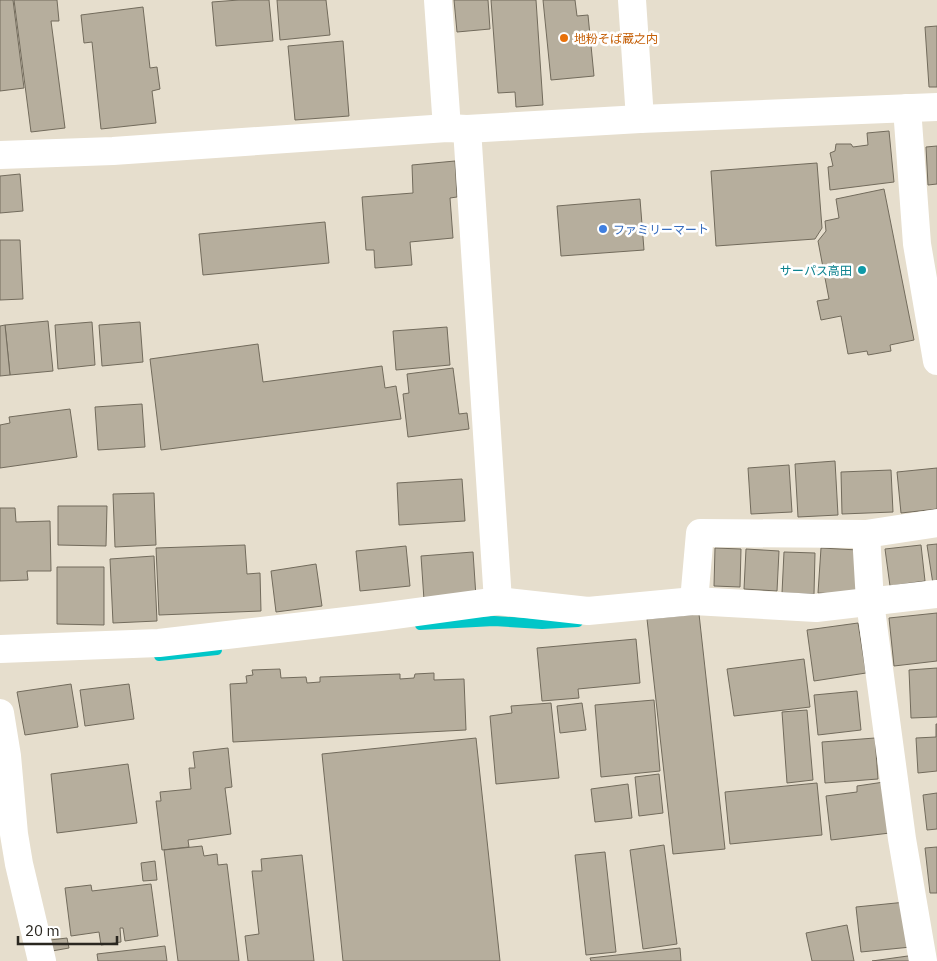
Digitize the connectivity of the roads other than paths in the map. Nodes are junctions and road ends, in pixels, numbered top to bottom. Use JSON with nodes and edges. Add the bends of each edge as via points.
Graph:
{"nodes":[{"id":1,"x":438,"y":0,"type":"edge"},
{"id":2,"x":632,"y":0,"type":"edge"},
{"id":3,"x":937,"y":107,"type":"edge"},
{"id":4,"x":908,"y":108,"type":"junction"},
{"id":5,"x":640,"y":120,"type":"junction"},
{"id":6,"x":457,"y":129,"type":"junction"},
{"id":7,"x":0,"y":155,"type":"edge"},
{"id":8,"x":937,"y":361,"type":"edge"},
{"id":9,"x":937,"y":523,"type":"edge"},
{"id":10,"x":866,"y":534,"type":"junction"},
{"id":11,"x":937,"y":594,"type":"edge"},
{"id":12,"x":498,"y":601,"type":"junction"},
{"id":13,"x":694,"y":601,"type":"junction"},
{"id":14,"x":870,"y":602,"type":"junction"},
{"id":15,"x":0,"y":649,"type":"edge"},
{"id":16,"x":0,"y":712,"type":"edge"},
{"id":17,"x":42,"y":961,"type":"edge"},
{"id":18,"x":924,"y":961,"type":"edge"}],
"edges":[{"from":1,"to":6,"type":"street"},
{"from":2,"to":5,"type":"street"},
{"from":3,"to":4,"type":"street"},
{"from":4,"to":5,"type":"street"},
{"from":4,"to":8,"type":"street","via":[[917,244]]},
{"from":5,"to":6,"type":"street"},
{"from":6,"to":7,"type":"street"},
{"from":6,"to":12,"type":"street"},
{"from":9,"to":10,"type":"street"},
{"from":10,"to":13,"type":"street","via":[[700,533]]},
{"from":10,"to":14,"type":"street"},
{"from":11,"to":14,"type":"street"},
{"from":12,"to":13,"type":"street","via":[[588,610]]},
{"from":12,"to":15,"type":"street","via":[[159,643]]},
{"from":13,"to":14,"type":"street","via":[[816,608]]},
{"from":14,"to":18,"type":"street","via":[[902,839]]},
{"from":16,"to":17,"type":"street","via":[[19,864]]}]}
